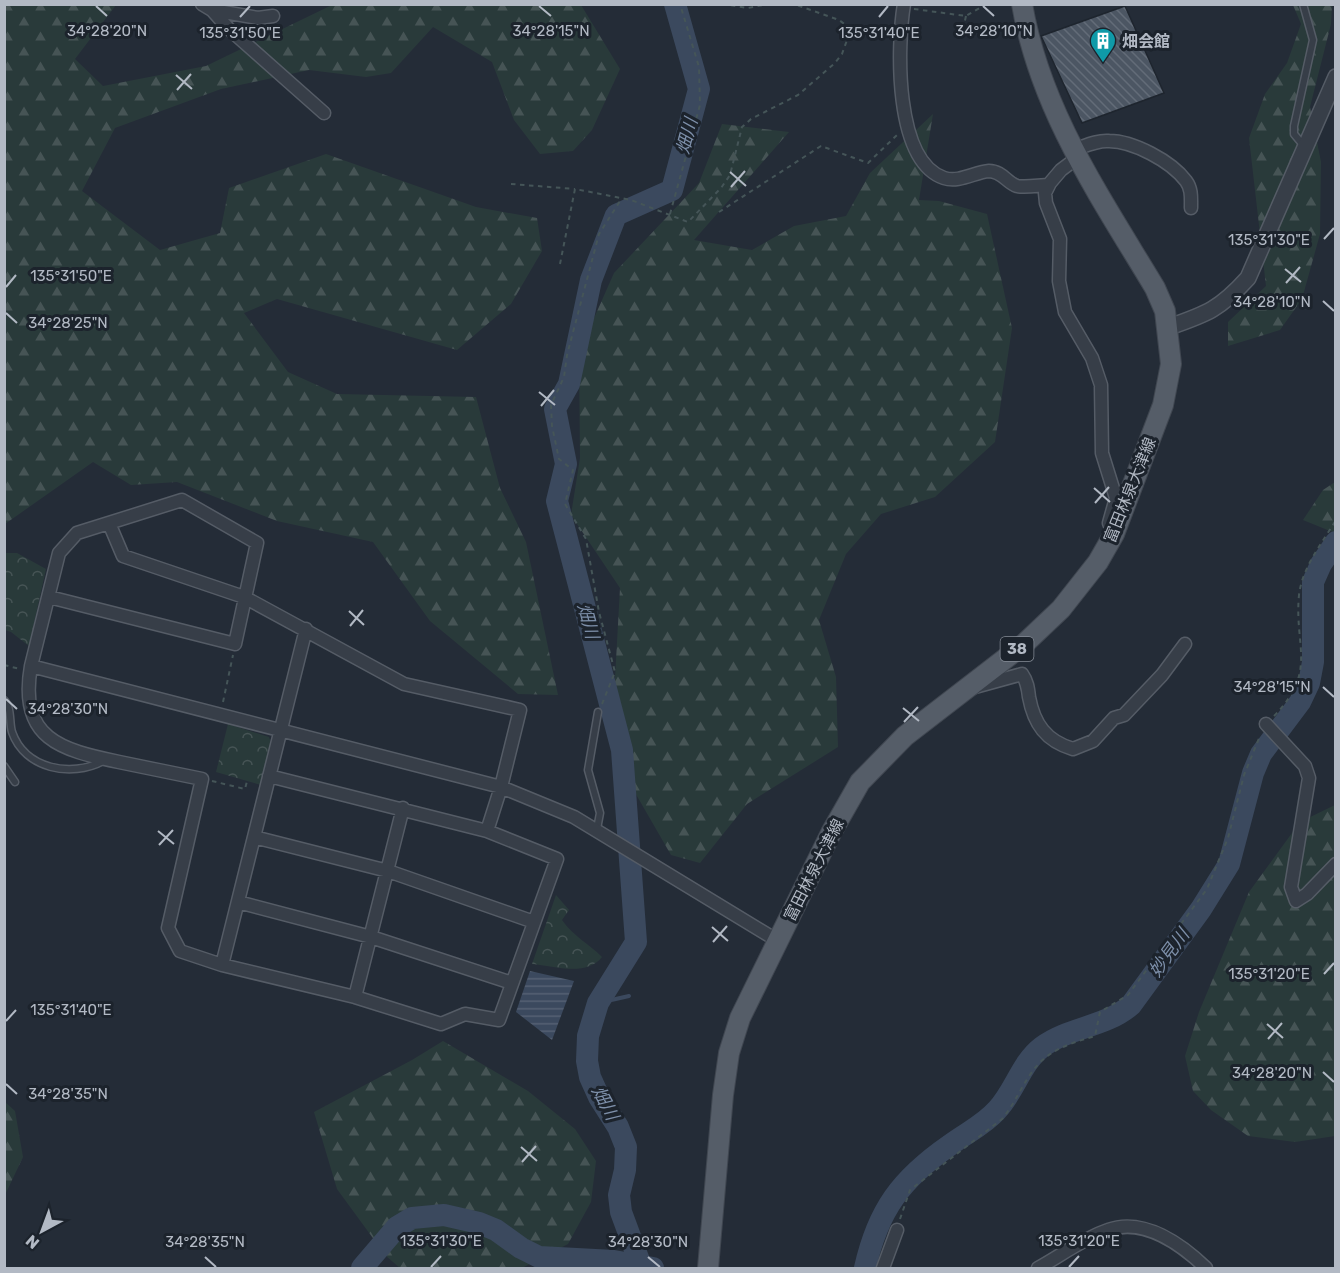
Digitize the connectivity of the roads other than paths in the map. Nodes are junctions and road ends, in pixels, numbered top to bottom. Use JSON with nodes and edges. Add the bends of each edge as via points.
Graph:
{"nodes":[{"id":1,"x":1303,"y":4,"type":"edge"},
{"id":2,"x":1022,"y":5,"type":"edge"},
{"id":3,"x":903,"y":6,"type":"edge"},
{"id":4,"x":207,"y":7,"type":"edge"},
{"id":5,"x":273,"y":16,"type":"dead end"},
{"id":6,"x":1335,"y":77,"type":"edge"},
{"id":7,"x":324,"y":113,"type":"dead end"},
{"id":8,"x":1306,"y":148,"type":"junction"},
{"id":9,"x":1075,"y":154,"type":"junction"},
{"id":10,"x":1049,"y":185,"type":"junction"},
{"id":11,"x":1191,"y":208,"type":"dead end"},
{"id":12,"x":1168,"y":327,"type":"junction"},
{"id":13,"x":109,"y":523,"type":"junction"},
{"id":14,"x":1114,"y":534,"type":"junction"},
{"id":15,"x":49,"y":597,"type":"junction"},
{"id":16,"x":244,"y":597,"type":"junction"},
{"id":17,"x":306,"y":629,"type":"junction"},
{"id":18,"x":1185,"y":644,"type":"dead end"},
{"id":19,"x":25,"y":668,"type":"junction"},
{"id":20,"x":965,"y":689,"type":"junction"},
{"id":21,"x":4,"y":700,"type":"edge"},
{"id":22,"x":598,"y":712,"type":"road end"},
{"id":23,"x":1266,"y":724,"type":"road end"},
{"id":24,"x":280,"y":730,"type":"junction"},
{"id":25,"x":106,"y":759,"type":"junction"},
{"id":26,"x":4,"y":766,"type":"edge"},
{"id":27,"x":269,"y":776,"type":"junction"},
{"id":28,"x":15,"y":782,"type":"dead end"},
{"id":29,"x":501,"y":787,"type":"junction"},
{"id":30,"x":403,"y":808,"type":"junction"},
{"id":31,"x":597,"y":829,"type":"junction"},
{"id":32,"x":487,"y":831,"type":"junction"},
{"id":33,"x":254,"y":837,"type":"junction"},
{"id":34,"x":1335,"y":864,"type":"edge"},
{"id":35,"x":388,"y":872,"type":"junction"},
{"id":36,"x":238,"y":902,"type":"junction"},
{"id":37,"x":534,"y":922,"type":"junction"},
{"id":38,"x":371,"y":937,"type":"junction"},
{"id":39,"x":778,"y":941,"type":"junction"},
{"id":40,"x":222,"y":965,"type":"junction"},
{"id":41,"x":512,"y":983,"type":"junction"},
{"id":42,"x":355,"y":997,"type":"junction"},
{"id":43,"x":897,"y":1230,"type":"road end"},
{"id":44,"x":708,"y":1269,"type":"edge"},
{"id":45,"x":883,"y":1269,"type":"edge"},
{"id":46,"x":1038,"y":1269,"type":"edge"},
{"id":47,"x":1206,"y":1269,"type":"edge"}],
"edges":[{"from":1,"to":8,"type":"lane","via":[[1314,40],[1294,126],[1298,141]]},
{"from":2,"to":9,"type":"main road","name":"富田林泉大津線","number":"38","via":[[1038,69]]},
{"from":3,"to":10,"type":"street","via":[[900,72],[906,126],[933,171],[951,180],[990,171],[1003,175],[1016,186]]},
{"from":4,"to":5,"type":"street","via":[[258,18]]},
{"from":4,"to":7,"type":"street"},
{"from":6,"to":8,"type":"street"},
{"from":8,"to":12,"type":"street","via":[[1248,279],[1227,302],[1209,314]]},
{"from":9,"to":10,"type":"street"},
{"from":9,"to":11,"type":"street","via":[[1109,141],[1140,149],[1186,181]]},
{"from":9,"to":12,"type":"main road","name":"富田林泉大津線","number":"38","via":[[1155,288]]},
{"from":10,"to":14,"type":"street","via":[[1046,203],[1060,239],[1061,298],[1099,373],[1102,453],[1116,498],[1109,523]]},
{"from":12,"to":14,"type":"main road","name":"富田林泉大津線","number":"38","via":[[1171,364],[1163,405]]},
{"from":13,"to":15,"type":"street","via":[[76,533],[59,553]]},
{"from":13,"to":16,"type":"street","via":[[123,556]]},
{"from":13,"to":16,"type":"street","via":[[182,501],[257,543]]},
{"from":14,"to":20,"type":"main road","name":"富田林泉大津線","number":"38","via":[[1098,562],[1061,609],[1023,645]]},
{"from":15,"to":16,"type":"street","via":[[235,644]]},
{"from":15,"to":19,"type":"street"},
{"from":16,"to":17,"type":"street"},
{"from":17,"to":24,"type":"street"},
{"from":17,"to":29,"type":"street","via":[[404,684],[519,710]]},
{"from":18,"to":20,"type":"street","via":[[1124,715],[1114,717],[1094,741],[1073,749],[1048,737],[1039,726],[1022,674]]},
{"from":19,"to":24,"type":"street"},
{"from":19,"to":25,"type":"street","via":[[33,716],[40,730],[52,742]]},
{"from":20,"to":39,"type":"main road","name":"富田林泉大津線","number":"38","via":[[905,736],[860,782]]},
{"from":21,"to":25,"type":"lane","via":[[18,746],[38,764],[86,769]]},
{"from":22,"to":31,"type":"lane","via":[[588,770],[600,813]]},
{"from":23,"to":34,"type":"street","via":[[1305,766],[1309,778],[1291,887],[1296,901]]},
{"from":24,"to":27,"type":"street"},
{"from":24,"to":29,"type":"street"},
{"from":25,"to":40,"type":"street","via":[[201,779],[168,928],[180,951]]},
{"from":26,"to":28,"type":"lane"},
{"from":27,"to":30,"type":"street"},
{"from":27,"to":33,"type":"street"},
{"from":29,"to":31,"type":"street"},
{"from":29,"to":32,"type":"street"},
{"from":30,"to":32,"type":"street"},
{"from":30,"to":35,"type":"street"},
{"from":31,"to":39,"type":"street"},
{"from":32,"to":37,"type":"street","via":[[557,859]]},
{"from":33,"to":35,"type":"street"},
{"from":33,"to":36,"type":"street"},
{"from":35,"to":37,"type":"street"},
{"from":35,"to":38,"type":"street"},
{"from":36,"to":38,"type":"street"},
{"from":36,"to":40,"type":"street"},
{"from":37,"to":41,"type":"street"},
{"from":38,"to":41,"type":"street"},
{"from":38,"to":42,"type":"street"},
{"from":39,"to":44,"type":"main road","name":"富田林泉大津線","number":"38","via":[[740,1018],[729,1053]]},
{"from":40,"to":42,"type":"street"},
{"from":41,"to":42,"type":"street","via":[[499,1020],[465,1014],[441,1024]]},
{"from":43,"to":45,"type":"street"},
{"from":46,"to":47,"type":"street","via":[[1108,1230],[1132,1227],[1160,1234],[1187,1250]]}]}
